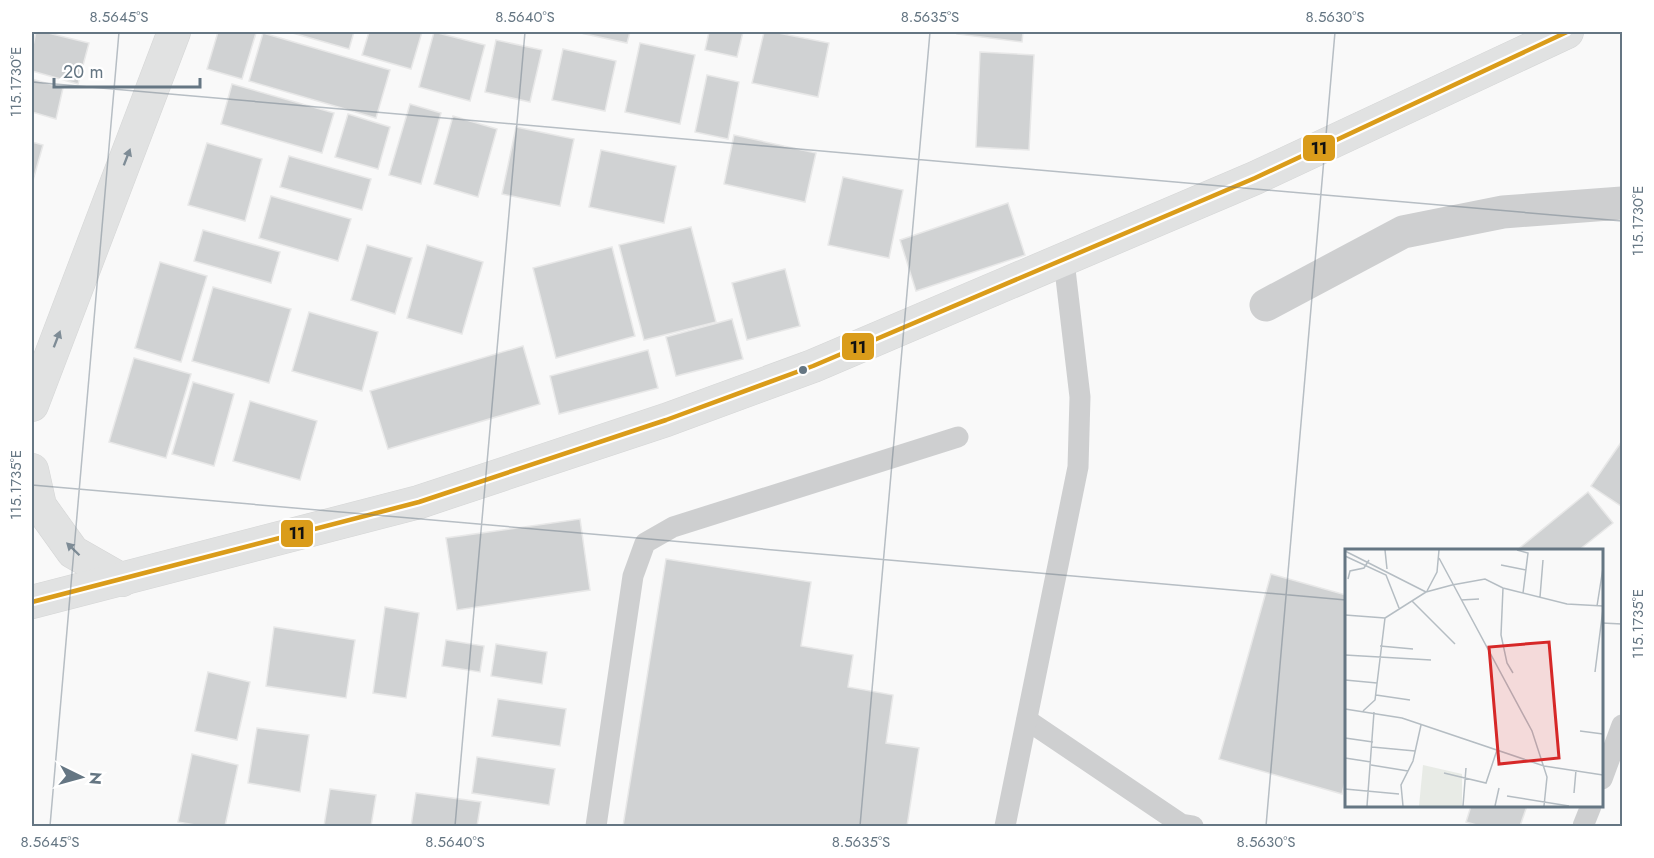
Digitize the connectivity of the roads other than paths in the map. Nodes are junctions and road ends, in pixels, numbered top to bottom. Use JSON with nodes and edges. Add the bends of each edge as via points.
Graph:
{"nodes":[{"id":1,"x":174,"y":32,"type":"edge"},
{"id":2,"x":1568,"y":32,"type":"edge"},
{"id":3,"x":1623,"y":203,"type":"edge"},
{"id":4,"x":1064,"y":261,"type":"junction"},
{"id":5,"x":1266,"y":305,"type":"dead end"},
{"id":6,"x":33,"y":407,"type":"edge"},
{"id":7,"x":958,"y":437,"type":"dead end"},
{"id":8,"x":32,"y":470,"type":"edge"},
{"id":9,"x":122,"y":580,"type":"junction"},
{"id":10,"x":32,"y":602,"type":"edge"},
{"id":11,"x":1027,"y":720,"type":"junction"},
{"id":12,"x":1623,"y":725,"type":"edge"},
{"id":13,"x":1603,"y":776,"type":"edge"},
{"id":14,"x":1592,"y":807,"type":"edge"},
{"id":15,"x":596,"y":826,"type":"edge"},
{"id":16,"x":1005,"y":826,"type":"edge"},
{"id":17,"x":1185,"y":826,"type":"edge"},
{"id":18,"x":1583,"y":826,"type":"edge"}],
"edges":[{"from":6,"to":1,"type":"highway","one_way":true},
{"from":2,"to":4,"type":"highway"},
{"from":3,"to":5,"type":"street","via":[[1503,212],[1403,232]]},
{"from":4,"to":9,"type":"highway","via":[[813,366],[666,420],[420,502]]},
{"from":4,"to":11,"type":"lane","via":[[1080,397],[1078,467]]},
{"from":7,"to":15,"type":"lane","via":[[673,527],[645,543],[633,576]]},
{"from":9,"to":8,"type":"highway","one_way":true,"via":[[73,552],[40,506]]},
{"from":9,"to":10,"type":"highway"},
{"from":11,"to":16,"type":"lane"},
{"from":11,"to":17,"type":"lane"},
{"from":12,"to":13,"type":"lane"},
{"from":14,"to":18,"type":"lane"}]}
